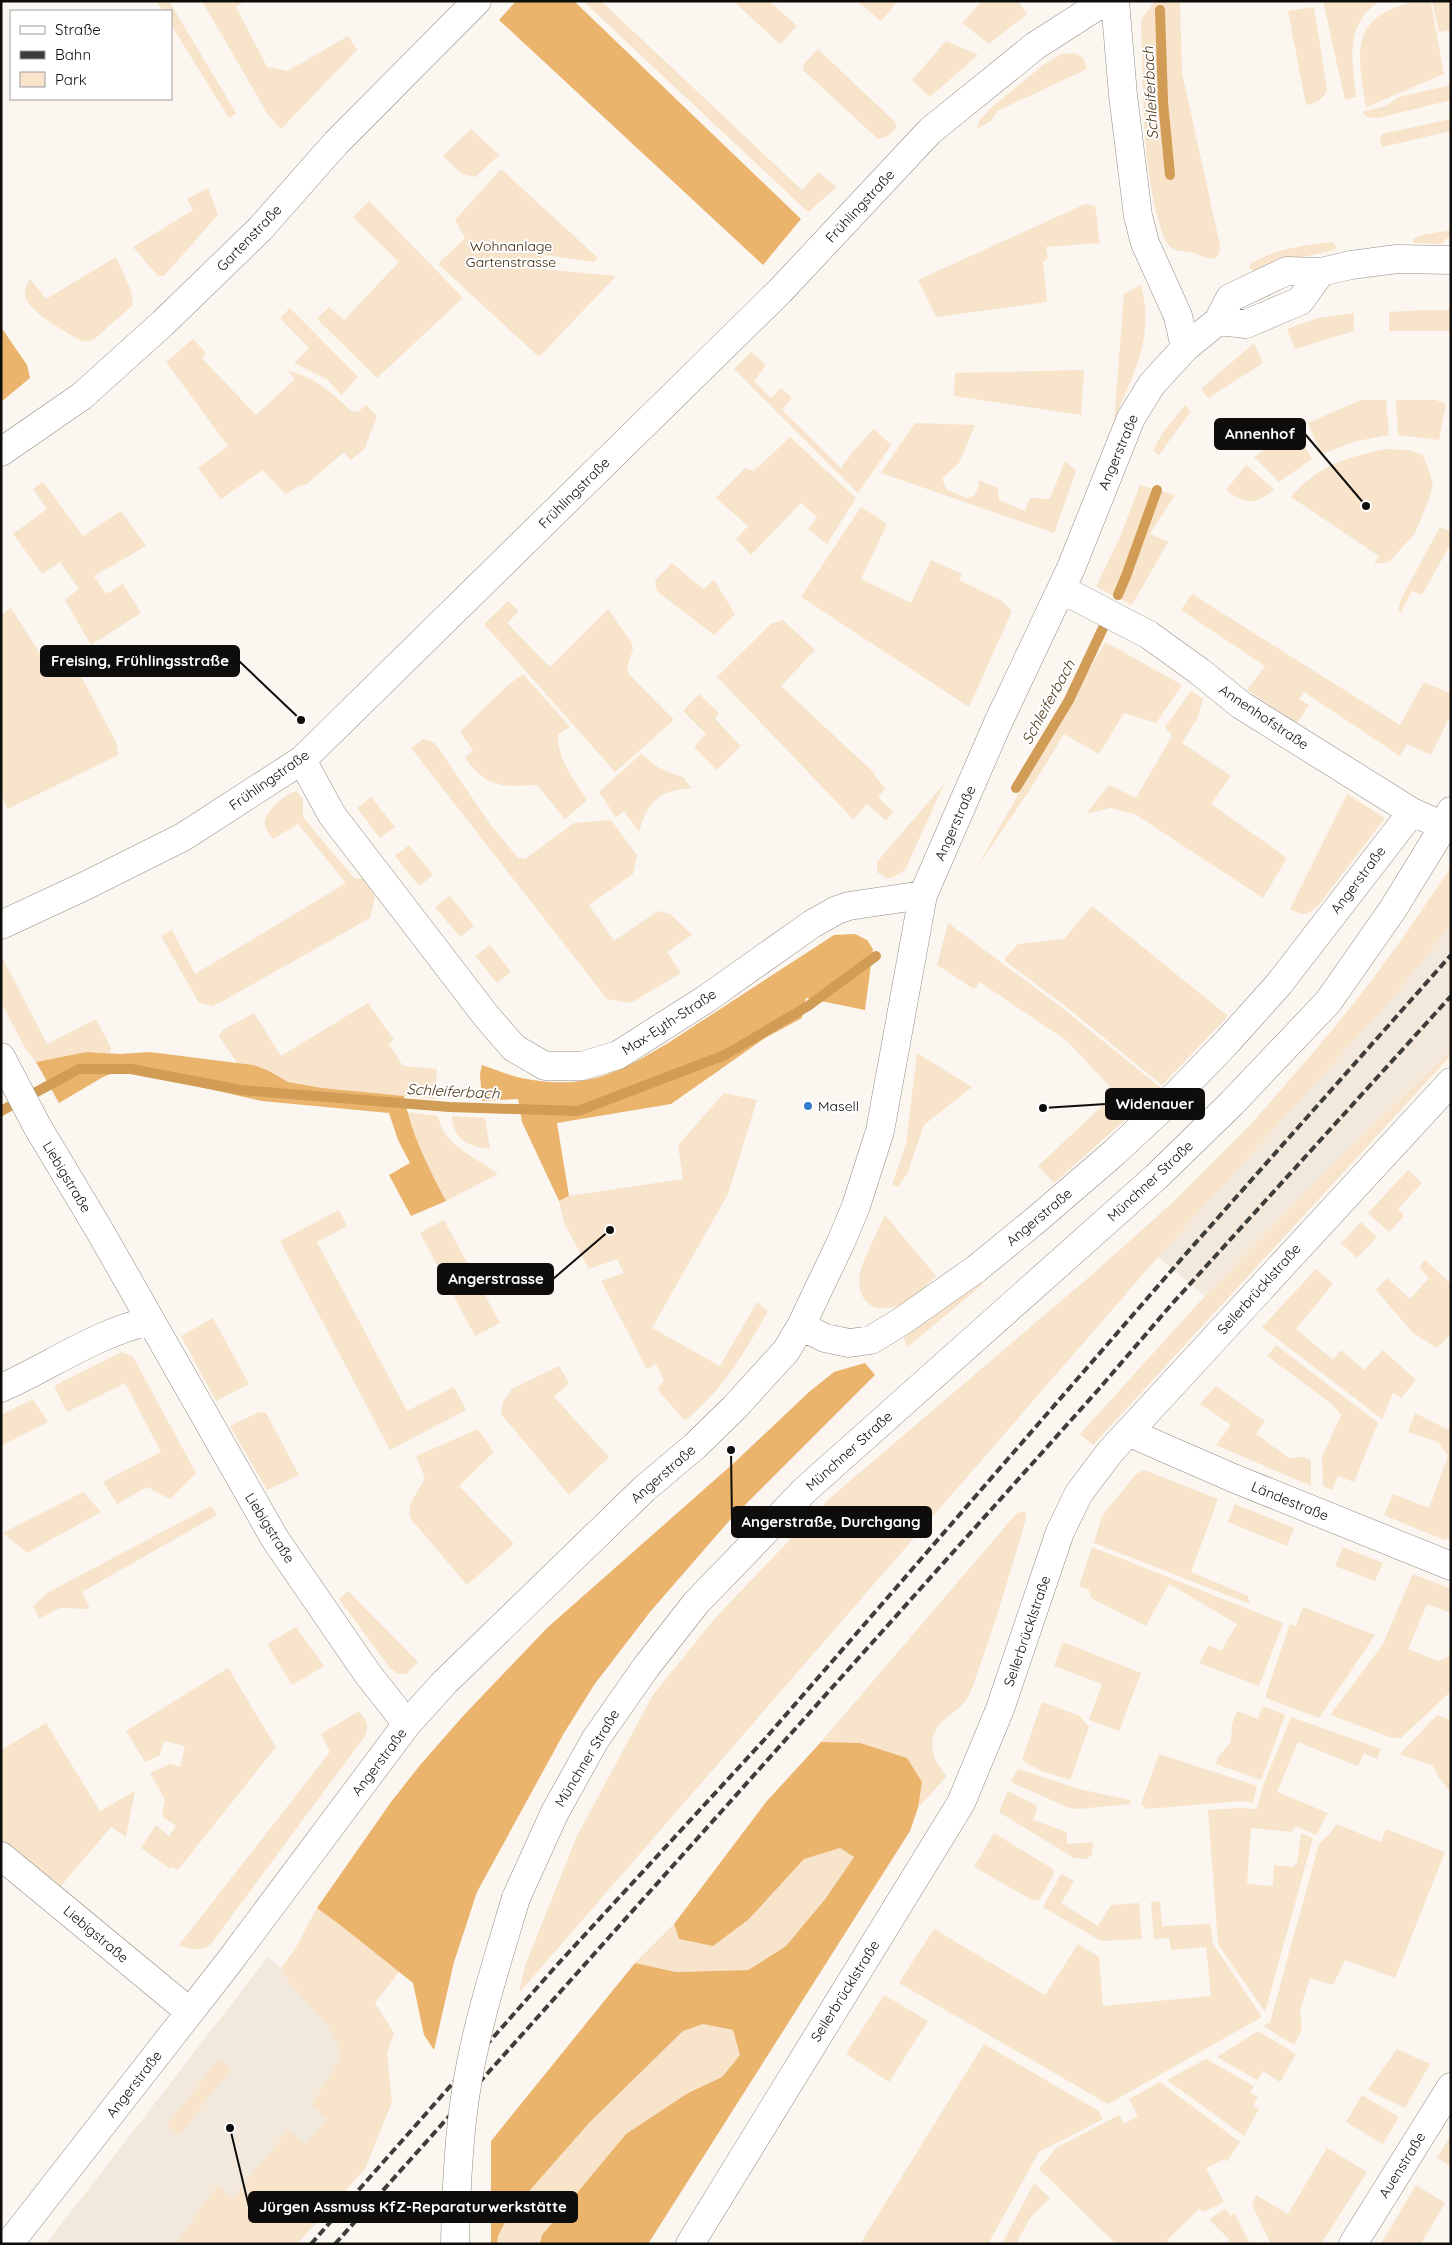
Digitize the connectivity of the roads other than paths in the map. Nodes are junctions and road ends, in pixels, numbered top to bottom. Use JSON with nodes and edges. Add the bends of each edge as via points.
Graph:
{"nodes":[{"id":1,"x":477,"y":1,"type":"edge"},
{"id":2,"x":1105,"y":1,"type":"edge"},
{"id":3,"x":1115,"y":1,"type":"edge"},
{"id":4,"x":1451,"y":260,"type":"edge"},
{"id":5,"x":1185,"y":348,"type":"junction"},
{"id":6,"x":1,"y":452,"type":"edge"},
{"id":7,"x":1061,"y":589,"type":"junction"},
{"id":8,"x":302,"y":760,"type":"junction"},
{"id":9,"x":1412,"y":812,"type":"junction"},
{"id":10,"x":1447,"y":818,"type":"edge"},
{"id":11,"x":923,"y":895,"type":"junction"},
{"id":12,"x":1,"y":924,"type":"edge"},
{"id":13,"x":3,"y":1061,"type":"edge"},
{"id":14,"x":1451,"y":1082,"type":"edge"},
{"id":15,"x":150,"y":1321,"type":"junction"},
{"id":16,"x":801,"y":1326,"type":"junction"},
{"id":17,"x":1,"y":1388,"type":"edge"},
{"id":18,"x":1130,"y":1433,"type":"junction"},
{"id":19,"x":1451,"y":1566,"type":"edge"},
{"id":20,"x":407,"y":1724,"type":"junction"},
{"id":21,"x":1,"y":1856,"type":"edge"},
{"id":22,"x":190,"y":2012,"type":"junction"},
{"id":23,"x":1451,"y":2087,"type":"edge"},
{"id":24,"x":8,"y":2244,"type":"edge"},
{"id":25,"x":455,"y":2244,"type":"edge"},
{"id":26,"x":690,"y":2244,"type":"edge"},
{"id":27,"x":1353,"y":2244,"type":"edge"}],
"edges":[{"from":1,"to":6,"type":"street","name":"Gartenstraße","via":[[336,143],[260,229],[163,322],[82,396]]},
{"from":2,"to":8,"type":"street","name":"Frühlingstraße","via":[[1035,46],[930,132],[773,298]]},
{"from":3,"to":5,"type":"street","via":[[1138,216],[1145,243],[1178,316]]},
{"from":4,"to":5,"type":"street","name":"Angerstraße","via":[[1375,261],[1322,272],[1300,300],[1246,324],[1218,321]]},
{"from":5,"to":7,"type":"street","name":"Angerstraße","via":[[1152,384],[1131,418]]},
{"from":7,"to":9,"type":"street","name":"Annenhofstraße","via":[[1149,635],[1241,705]]},
{"from":7,"to":11,"type":"street","name":"Angerstraße"},
{"from":8,"to":11,"type":"street","name":"Max-Eyth-Straße","via":[[332,815],[487,1018],[514,1048],[545,1066],[582,1066],[618,1056],[837,910]]},
{"from":8,"to":12,"type":"street","name":"Frühlingstraße","via":[[183,837]]},
{"from":9,"to":10,"type":"street","name":"Annenhofstraße"},
{"from":9,"to":16,"type":"street","name":"Angerstraße","via":[[1279,984],[1228,1041],[1171,1100],[1036,1220],[976,1269],[872,1340],[849,1343],[825,1338]]},
{"from":10,"to":25,"type":"street","name":"Münchner Straße","bridge":true,"via":[[1393,909],[1328,1002],[1156,1177],[806,1490],[696,1603],[595,1740],[555,1812],[516,1898],[475,2042],[456,2185]]},
{"from":11,"to":16,"type":"street","name":"Angerstraße","via":[[880,1132],[841,1242]]},
{"from":13,"to":15,"type":"street","name":"Liebigstraße"},
{"from":14,"to":18,"type":"street","name":"Seilerbrücklstraße"},
{"from":15,"to":17,"type":"street","via":[[107,1334]]},
{"from":15,"to":20,"type":"street","name":"Liebigstraße","via":[[275,1539],[367,1673]]},
{"from":16,"to":20,"type":"street","name":"Angerstraße","via":[[786,1351],[734,1408],[622,1510],[445,1682]]},
{"from":18,"to":19,"type":"street","name":"Ländestraße"},
{"from":18,"to":26,"type":"street","name":"Seilerbrücklstraße","via":[[1092,1474],[1060,1532],[1000,1709],[961,1803]]},
{"from":20,"to":22,"type":"street","name":"Angerstraße"},
{"from":21,"to":22,"type":"street","name":"Liebigstraße"},
{"from":22,"to":24,"type":"street","name":"Angerstraße"},
{"from":23,"to":27,"type":"street","name":"Auenstraße"}]}
